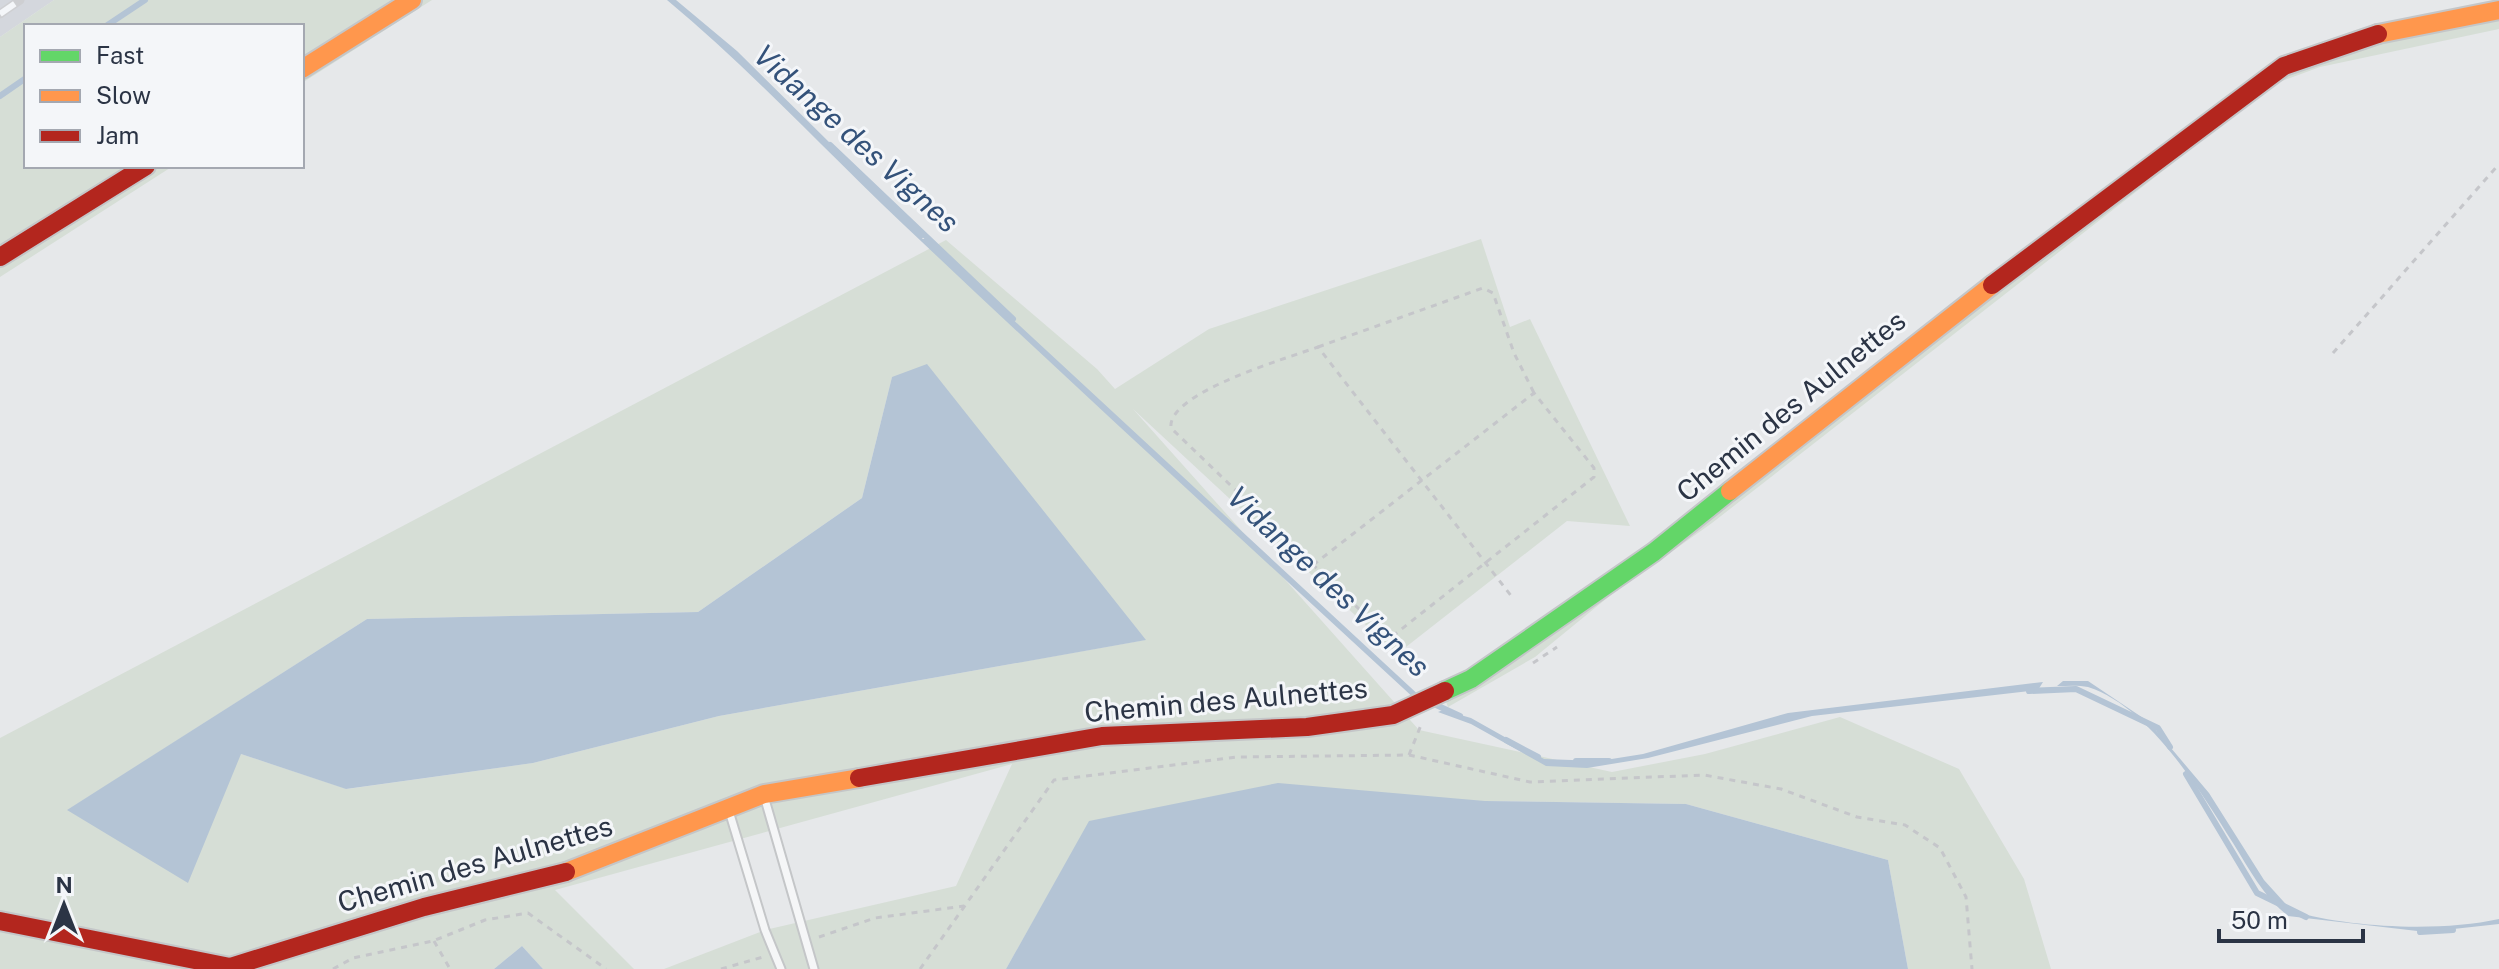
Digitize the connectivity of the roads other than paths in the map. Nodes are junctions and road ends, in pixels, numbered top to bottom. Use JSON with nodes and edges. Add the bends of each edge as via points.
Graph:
{"nodes":[{"id":1,"x":412,"y":0,"type":"edge"},
{"id":2,"x":2499,"y":10,"type":"edge"},
{"id":3,"x":304,"y":68,"type":"edge"},
{"id":4,"x":143,"y":168,"type":"edge"},
{"id":5,"x":0,"y":257,"type":"edge"},
{"id":6,"x":764,"y":794,"type":"junction"},
{"id":7,"x":729,"y":809,"type":"junction"},
{"id":8,"x":0,"y":921,"type":"edge"},
{"id":9,"x":230,"y":968,"type":"edge"},
{"id":10,"x":781,"y":969,"type":"edge"},
{"id":11,"x":814,"y":969,"type":"edge"}],
"edges":[{"from":1,"to":3,"type":"street"},
{"from":2,"to":6,"type":"street","name":"Chemin des Aulnettes","via":[[2372,35],[2284,66],[1923,337],[1654,552],[1471,679],[1429,701],[1393,715],[1307,727],[1102,736]]},
{"from":4,"to":5,"type":"street"},
{"from":6,"to":7,"type":"street","name":"Chemin des Aulnettes"},
{"from":6,"to":11,"type":"lane"},
{"from":7,"to":9,"type":"street","name":"Chemin des Aulnettes","via":[[567,872],[424,907]]},
{"from":7,"to":10,"type":"lane"},
{"from":8,"to":9,"type":"street","name":"Chemin des Aulnettes"}]}
